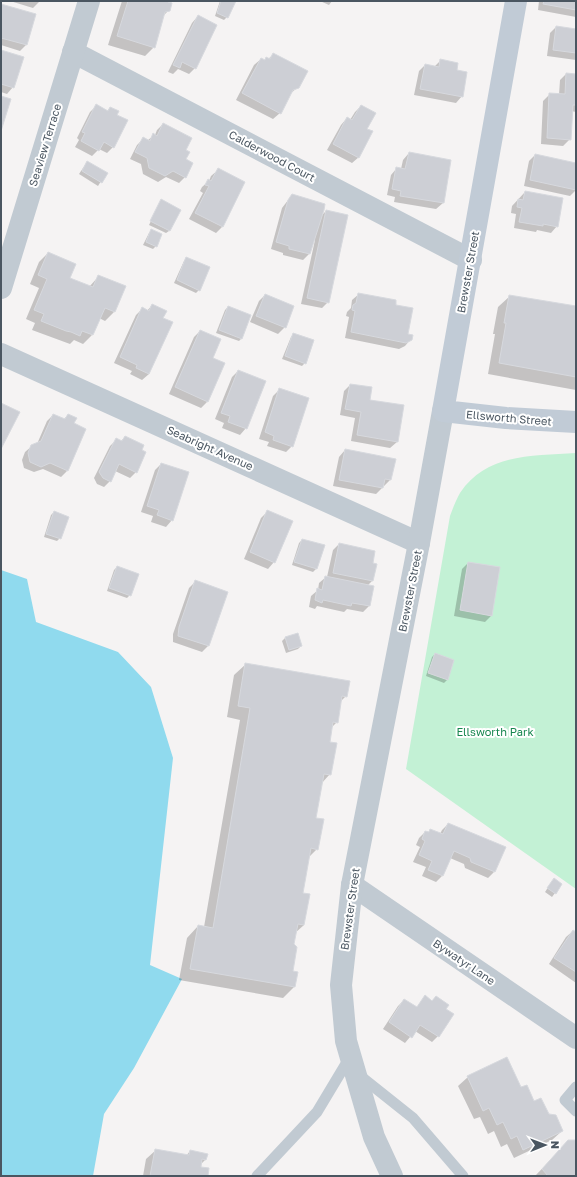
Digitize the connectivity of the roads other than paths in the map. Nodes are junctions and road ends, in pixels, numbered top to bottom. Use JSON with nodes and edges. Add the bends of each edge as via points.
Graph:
{"nodes":[{"id":1,"x":89,"y":1,"type":"edge"},
{"id":2,"x":516,"y":1,"type":"edge"},
{"id":3,"x":73,"y":52,"type":"junction"},
{"id":4,"x":471,"y":260,"type":"junction"},
{"id":5,"x":1,"y":288,"type":"edge"},
{"id":6,"x":1,"y":354,"type":"edge"},
{"id":7,"x":443,"y":411,"type":"junction"},
{"id":8,"x":576,"y":422,"type":"edge"},
{"id":9,"x":419,"y":543,"type":"junction"},
{"id":10,"x":352,"y":885,"type":"junction"},
{"id":11,"x":576,"y":1038,"type":"edge"},
{"id":12,"x":353,"y":1064,"type":"junction"},
{"id":13,"x":576,"y":1087,"type":"edge"},
{"id":14,"x":576,"y":1111,"type":"edge"},
{"id":15,"x":257,"y":1176,"type":"edge"},
{"id":16,"x":392,"y":1176,"type":"edge"},
{"id":17,"x":463,"y":1176,"type":"edge"}],
"edges":[{"from":1,"to":3,"type":"street","name":"Seaview Terrace"},
{"from":2,"to":4,"type":"street","name":"Brewster Street"},
{"from":3,"to":4,"type":"street","name":"Calderwood Court"},
{"from":3,"to":5,"type":"street","name":"Seaview Terrace"},
{"from":4,"to":7,"type":"street","name":"Brewster Street"},
{"from":6,"to":9,"type":"street","name":"Seabright Avenue"},
{"from":7,"to":8,"type":"street","name":"Ellsworth Street"},
{"from":7,"to":9,"type":"street","name":"Brewster Street"},
{"from":9,"to":10,"type":"street","name":"Brewster Street"},
{"from":10,"to":11,"type":"street","name":"Bywatyr Lane"},
{"from":10,"to":12,"type":"street","name":"Brewster Street","via":[[341,985],[346,1041]]},
{"from":12,"to":15,"type":"lane","via":[[317,1112]]},
{"from":12,"to":16,"type":"street","name":"Brewster Street","via":[[374,1136]]},
{"from":12,"to":17,"type":"lane","via":[[413,1118]]},
{"from":13,"to":14,"type":"lane","via":[[565,1100]]}]}
